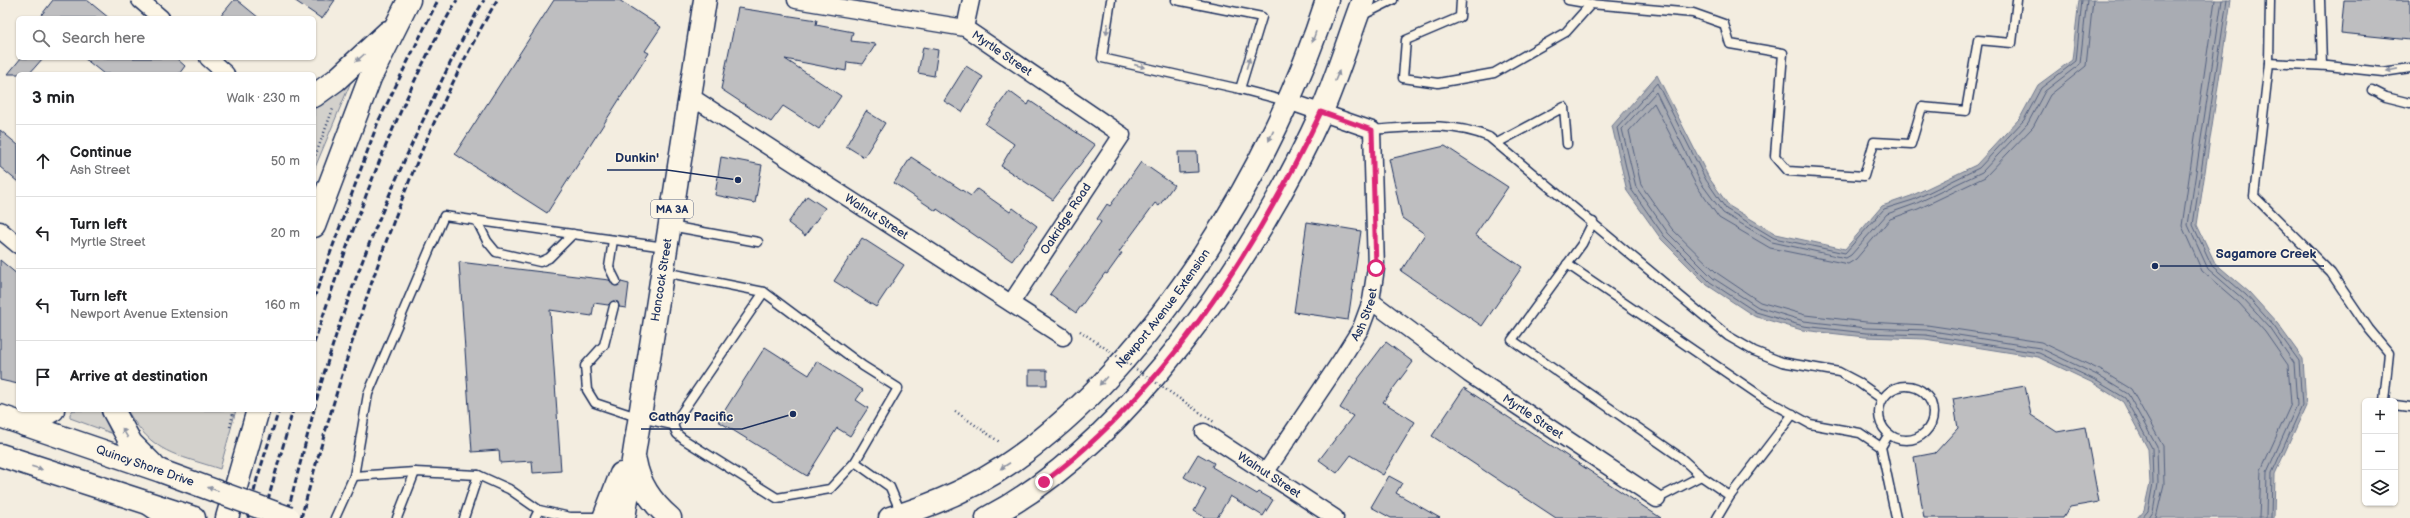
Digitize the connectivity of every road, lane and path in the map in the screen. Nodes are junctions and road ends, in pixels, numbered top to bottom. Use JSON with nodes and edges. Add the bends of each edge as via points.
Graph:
{"nodes":[{"id":1,"x":140,"y":0,"type":"edge"},
{"id":2,"x":409,"y":0,"type":"edge"},
{"id":3,"x":705,"y":0,"type":"edge"},
{"id":4,"x":796,"y":0,"type":"edge"},
{"id":5,"x":971,"y":0,"type":"edge"},
{"id":6,"x":1111,"y":0,"type":"edge"},
{"id":7,"x":1176,"y":0,"type":"edge"},
{"id":8,"x":1327,"y":0,"type":"edge"},
{"id":9,"x":1393,"y":0,"type":"edge"},
{"id":10,"x":1460,"y":0,"type":"edge"},
{"id":11,"x":1568,"y":0,"type":"edge"},
{"id":12,"x":2017,"y":0,"type":"edge"},
{"id":13,"x":2270,"y":0,"type":"edge"},
{"id":14,"x":2320,"y":0,"type":"edge"},
{"id":15,"x":1591,"y":4,"type":"junction"},
{"id":16,"x":1360,"y":9,"type":"edge"},
{"id":17,"x":159,"y":16,"type":"edge"},
{"id":18,"x":398,"y":21,"type":"junction"},
{"id":19,"x":965,"y":28,"type":"junction"},
{"id":20,"x":210,"y":60,"type":"edge"},
{"id":21,"x":2269,"y":63,"type":"junction"},
{"id":22,"x":2322,"y":65,"type":"junction"},
{"id":23,"x":2410,"y":68,"type":"edge"},
{"id":24,"x":224,"y":72,"type":"edge"},
{"id":25,"x":1240,"y":89,"type":"junction"},
{"id":26,"x":2372,"y":90,"type":"dead end"},
{"id":27,"x":316,"y":95,"type":"edge"},
{"id":28,"x":690,"y":96,"type":"junction"},
{"id":29,"x":1288,"y":101,"type":"junction"},
{"id":30,"x":336,"y":102,"type":"dead end"},
{"id":31,"x":2410,"y":103,"type":"edge"},
{"id":32,"x":1321,"y":112,"type":"junction"},
{"id":33,"x":1372,"y":130,"type":"junction"},
{"id":34,"x":1122,"y":134,"type":"joint"},
{"id":35,"x":1497,"y":143,"type":"junction"},
{"id":36,"x":1566,"y":144,"type":"dead end"},
{"id":37,"x":316,"y":154,"type":"edge"},
{"id":38,"x":316,"y":221,"type":"edge"},
{"id":39,"x":476,"y":221,"type":"junction"},
{"id":40,"x":1593,"y":222,"type":"junction"},
{"id":41,"x":0,"y":230,"type":"edge"},
{"id":42,"x":573,"y":234,"type":"junction"},
{"id":43,"x":668,"y":237,"type":"junction"},
{"id":44,"x":613,"y":240,"type":"junction"},
{"id":45,"x":758,"y":242,"type":"dead end"},
{"id":46,"x":16,"y":244,"type":"edge"},
{"id":47,"x":1567,"y":264,"type":"junction"},
{"id":48,"x":662,"y":272,"type":"junction"},
{"id":49,"x":616,"y":281,"type":"dead end"},
{"id":50,"x":764,"y":292,"type":"junction"},
{"id":51,"x":1372,"y":301,"type":"junction"},
{"id":52,"x":1011,"y":303,"type":"junction"},
{"id":53,"x":614,"y":306,"type":"dead end"},
{"id":54,"x":1080,"y":331,"type":"dead end"},
{"id":55,"x":1063,"y":337,"type":"dead end"},
{"id":56,"x":2384,"y":398,"type":"edge"},
{"id":57,"x":1882,"y":399,"type":"junction"},
{"id":58,"x":2398,"y":405,"type":"edge"},
{"id":59,"x":2410,"y":407,"type":"edge"},
{"id":60,"x":955,"y":411,"type":"dead end"},
{"id":61,"x":49,"y":412,"type":"edge"},
{"id":62,"x":114,"y":412,"type":"edge"},
{"id":63,"x":257,"y":412,"type":"edge"},
{"id":64,"x":1793,"y":414,"type":"junction"},
{"id":65,"x":0,"y":416,"type":"edge"},
{"id":66,"x":640,"y":418,"type":"junction"},
{"id":67,"x":25,"y":425,"type":"junction"},
{"id":68,"x":674,"y":425,"type":"junction"},
{"id":69,"x":1209,"y":427,"type":"joint"},
{"id":70,"x":1889,"y":434,"type":"junction"},
{"id":71,"x":998,"y":440,"type":"dead end"},
{"id":72,"x":1881,"y":446,"type":"junction"},
{"id":73,"x":0,"y":455,"type":"edge"},
{"id":74,"x":634,"y":456,"type":"junction"},
{"id":75,"x":855,"y":462,"type":"junction"},
{"id":76,"x":160,"y":471,"type":"junction"},
{"id":77,"x":415,"y":472,"type":"junction"},
{"id":78,"x":1265,"y":472,"type":"junction"},
{"id":79,"x":478,"y":475,"type":"junction"},
{"id":80,"x":354,"y":476,"type":"junction"},
{"id":81,"x":1701,"y":476,"type":"junction"},
{"id":82,"x":1730,"y":496,"type":"junction"},
{"id":83,"x":1657,"y":499,"type":"joint"},
{"id":84,"x":151,"y":505,"type":"junction"},
{"id":85,"x":537,"y":514,"type":"edge"},
{"id":86,"x":896,"y":516,"type":"edge"},
{"id":87,"x":170,"y":518,"type":"edge"},
{"id":88,"x":194,"y":518,"type":"edge"},
{"id":89,"x":227,"y":518,"type":"edge"},
{"id":90,"x":289,"y":518,"type":"edge"},
{"id":91,"x":335,"y":518,"type":"edge"},
{"id":92,"x":397,"y":518,"type":"edge"},
{"id":93,"x":464,"y":518,"type":"edge"},
{"id":94,"x":611,"y":518,"type":"edge"},
{"id":95,"x":670,"y":518,"type":"edge"},
{"id":96,"x":987,"y":518,"type":"edge"},
{"id":97,"x":1335,"y":518,"type":"edge"},
{"id":98,"x":1717,"y":518,"type":"edge"},
{"id":99,"x":1896,"y":518,"type":"edge"}],
"edges":[{"from":1,"to":17,"type":"street"},
{"from":2,"to":18,"type":"main road"},
{"from":3,"to":28,"type":"main road","name":"Hancock Street","number":"MA 3A"},
{"from":4,"to":19,"type":"street","name":"Myrtle Street"},
{"from":5,"to":19,"type":"street"},
{"from":6,"to":25,"type":"lane","one_way":true,"via":[[1102,58]]},
{"from":25,"to":7,"type":"lane","one_way":true,"via":[[1262,17]]},
{"from":8,"to":29,"type":"main road","name":"Newport Avenue Extension","one_way":true},
{"from":9,"to":16,"type":"lane"},
{"from":10,"to":15,"type":"lane","via":[[1460,18],[1406,40],[1403,78],[1438,83],[1494,73],[1566,32]]},
{"from":11,"to":15,"type":"lane"},
{"from":12,"to":15,"type":"lane","via":[[2012,43],[1978,40],[1966,111],[1922,107],[1911,144],[1874,142],[1864,176],[1788,171],[1776,156],[1783,53],[1730,44],[1724,24],[1692,13]]},
{"from":13,"to":21,"type":"lane"},
{"from":14,"to":22,"type":"lane"},
{"from":32,"to":16,"type":"main road","one_way":true},
{"from":18,"to":27,"type":"main road","one_way":true,"via":[[336,80]]},
{"from":18,"to":38,"type":"main road","via":[[370,78]]},
{"from":19,"to":34,"type":"street","name":"Myrtle Street"},
{"from":20,"to":24,"type":"street"},
{"from":21,"to":22,"type":"lane"},
{"from":21,"to":56,"type":"lane","via":[[2254,196],[2331,273],[2369,329],[2389,353]]},
{"from":23,"to":22,"type":"lane","one_way":true,"via":[[2383,72]]},
{"from":25,"to":29,"type":"lane"},
{"from":26,"to":31,"type":"lane","via":[[2386,97]]},
{"from":28,"to":43,"type":"main road","name":"Hancock Street","number":"MA 3A"},
{"from":28,"to":52,"type":"street","name":"Walnut Street"},
{"from":29,"to":32,"type":"street"},
{"from":29,"to":86,"type":"main road","name":"Newport Avenue Extension","one_way":true,"via":[[1255,168],[1213,239],[1158,317],[1091,394],[1041,440],[1000,469],[939,501]]},
{"from":30,"to":37,"type":"path"},
{"from":32,"to":33,"type":"street"},
{"from":32,"to":96,"type":"main road","via":[[1259,231],[1201,317],[1158,371],[1108,424],[1054,474]]},
{"from":33,"to":35,"type":"lane","via":[[1444,126],[1469,129]]},
{"from":33,"to":51,"type":"street","name":"Ash Street","via":[[1376,268]]},
{"from":34,"to":52,"type":"street","name":"Oakridge Road"},
{"from":35,"to":36,"type":"lane","via":[[1564,107]]},
{"from":35,"to":40,"type":"lane"},
{"from":39,"to":42,"type":"lane"},
{"from":39,"to":42,"type":"lane","via":[[496,252],[540,262],[549,258]]},
{"from":39,"to":80,"type":"lane","via":[[444,216],[368,394]]},
{"from":40,"to":47,"type":"lane","via":[[1582,244]]},
{"from":40,"to":57,"type":"lane","via":[[1728,336],[1754,351],[1782,362],[1839,372]]},
{"from":41,"to":46,"type":"street"},
{"from":42,"to":44,"type":"lane"},
{"from":43,"to":44,"type":"lane"},
{"from":43,"to":45,"type":"lane"},
{"from":43,"to":48,"type":"main road","name":"Hancock Street","number":"MA 3A"},
{"from":44,"to":49,"type":"lane","via":[[609,268]]},
{"from":47,"to":64,"type":"lane","via":[[1765,399]]},
{"from":47,"to":81,"type":"lane","via":[[1512,340],[1680,457]]},
{"from":48,"to":50,"type":"lane"},
{"from":48,"to":66,"type":"main road","name":"Hancock Street","number":"MA 3A"},
{"from":50,"to":68,"type":"lane"},
{"from":50,"to":75,"type":"lane","via":[[863,366],[898,388]]},
{"from":51,"to":78,"type":"street","name":"Ash Street","via":[[1361,328],[1341,360]]},
{"from":51,"to":83,"type":"street","name":"Myrtle Street","via":[[1469,374]]},
{"from":52,"to":55,"type":"street","name":"Walnut Street"},
{"from":53,"to":66,"type":"lane","via":[[604,345],[585,366],[587,390],[594,404]]},
{"from":54,"to":69,"type":"path","bridge":true},
{"from":57,"to":70,"type":"lane","via":[[1879,406],[1880,422]]},
{"from":57,"to":70,"type":"lane","via":[[1888,392],[1905,385],[1923,391],[1932,407],[1930,425],[1916,438],[1907,440]]},
{"from":58,"to":59,"type":"lane"},
{"from":60,"to":71,"type":"path"},
{"from":61,"to":67,"type":"main road"},
{"from":76,"to":62,"type":"main road","one_way":true,"via":[[146,461],[135,448]]},
{"from":63,"to":89,"type":"main road"},
{"from":64,"to":72,"type":"lane","via":[[1810,424],[1860,433]]},
{"from":64,"to":82,"type":"lane"},
{"from":65,"to":67,"type":"main road","name":"Quincy Shore Drive"},
{"from":66,"to":68,"type":"lane"},
{"from":66,"to":74,"type":"main road","name":"Hancock Street","number":"MA 3A"},
{"from":66,"to":94,"type":"main road","name":"Hancock Street","number":"MA 3A","via":[[614,497]]},
{"from":67,"to":76,"type":"main road","name":"Quincy Shore Drive"},
{"from":68,"to":75,"type":"lane","via":[[677,434],[683,439],[777,498],[830,489]]},
{"from":69,"to":78,"type":"street","name":"Walnut Street"},
{"from":70,"to":72,"type":"lane"},
{"from":72,"to":99,"type":"lane"},
{"from":73,"to":84,"type":"main road","one_way":true},
{"from":74,"to":94,"type":"main road","name":"Hancock Street","number":"MA 3A"},
{"from":74,"to":95,"type":"main road","via":[[636,469],[647,493]]},
{"from":75,"to":86,"type":"lane","via":[[890,487]]},
{"from":90,"to":76,"type":"main road","name":"Quincy Shore Drive","one_way":true,"bridge":true},
{"from":77,"to":79,"type":"lane"},
{"from":77,"to":80,"type":"lane"},
{"from":77,"to":92,"type":"lane"},
{"from":78,"to":97,"type":"street","name":"Walnut Street"},
{"from":79,"to":85,"type":"lane","via":[[509,489]]},
{"from":79,"to":93,"type":"lane"},
{"from":80,"to":91,"type":"lane"},
{"from":81,"to":82,"type":"lane"},
{"from":81,"to":83,"type":"lane","name":"Myrtle Street"},
{"from":82,"to":98,"type":"lane"},
{"from":84,"to":87,"type":"main road"},
{"from":84,"to":88,"type":"main road"},
{"from":85,"to":94,"type":"lane","via":[[570,518]]}]}
